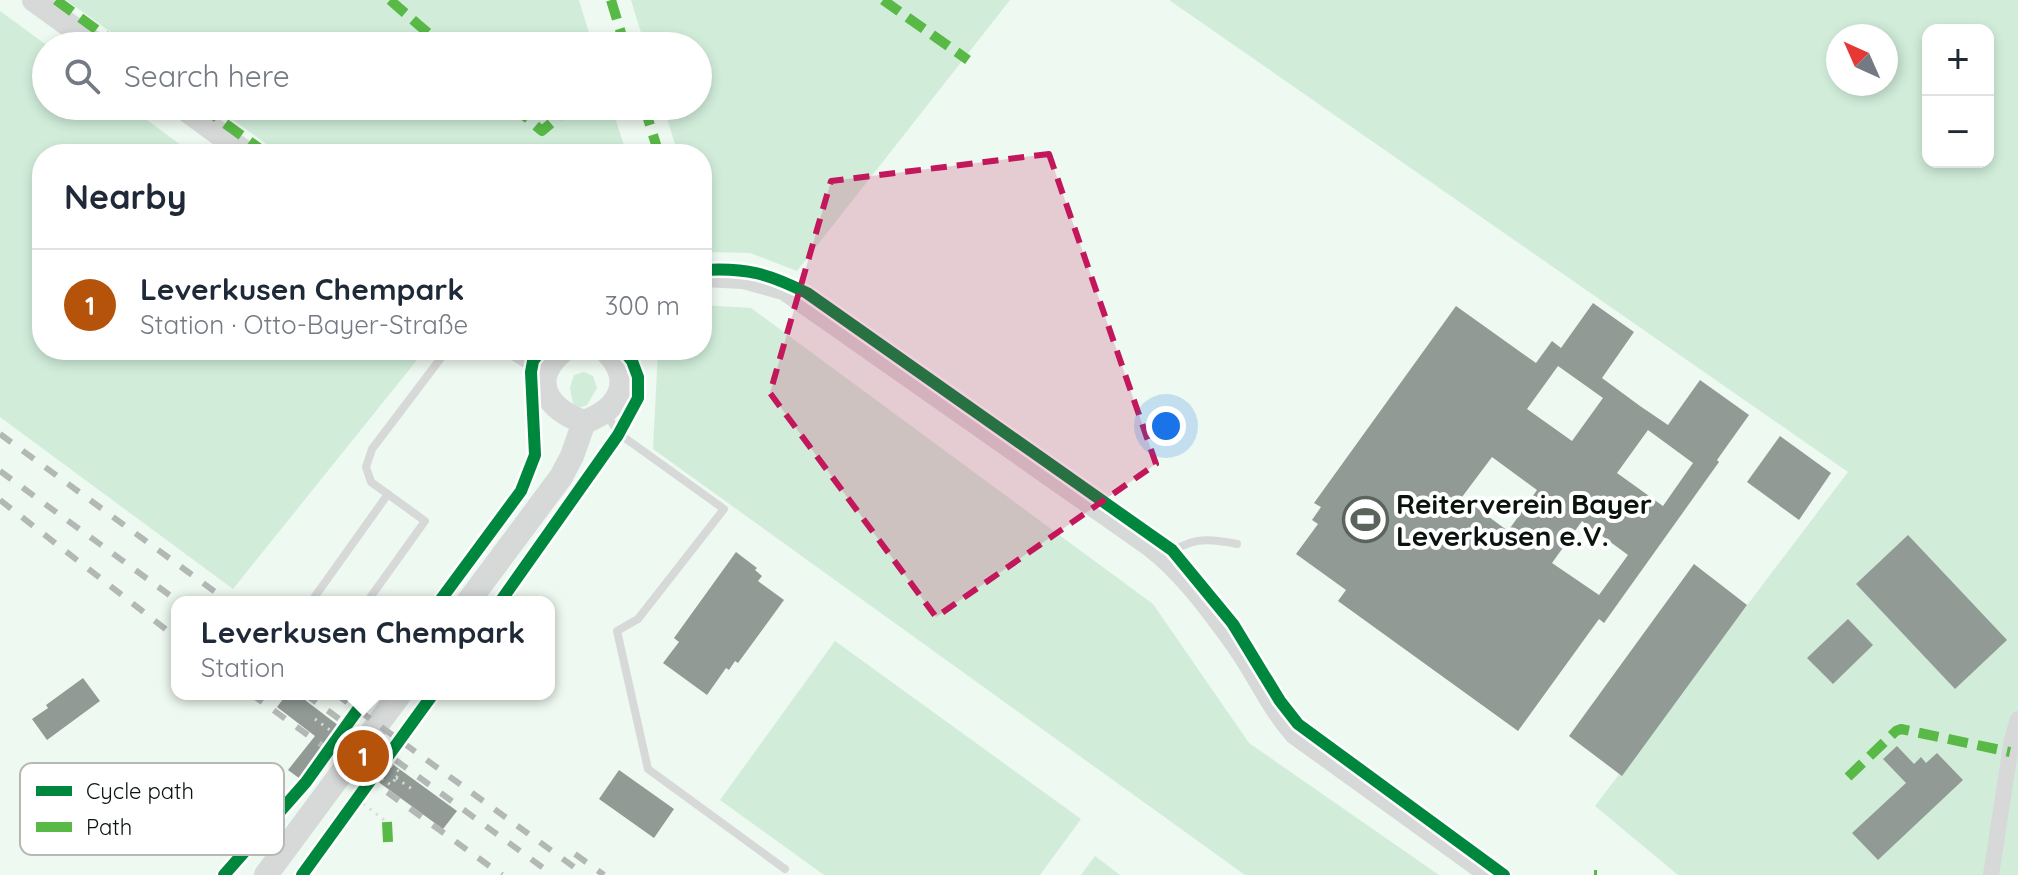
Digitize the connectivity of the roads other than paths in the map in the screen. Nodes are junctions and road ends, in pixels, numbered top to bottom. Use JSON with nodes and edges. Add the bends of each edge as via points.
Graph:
{"nodes":[{"id":1,"x":34,"y":0,"type":"edge"},
{"id":2,"x":79,"y":32,"type":"edge"},
{"id":3,"x":200,"y":120,"type":"edge"},
{"id":4,"x":233,"y":144,"type":"edge"},
{"id":5,"x":712,"y":279,"type":"edge"},
{"id":6,"x":439,"y":360,"type":"edge"},
{"id":7,"x":534,"y":360,"type":"edge"},
{"id":8,"x":554,"y":360,"type":"edge"},
{"id":9,"x":614,"y":360,"type":"edge"},
{"id":10,"x":546,"y":368,"type":"junction"},
{"id":11,"x":595,"y":417,"type":"junction"},
{"id":12,"x":388,"y":494,"type":"junction"},
{"id":13,"x":1237,"y":544,"type":"dead end"},
{"id":14,"x":1162,"y":558,"type":"junction"},
{"id":15,"x":315,"y":596,"type":"edge"},
{"id":16,"x":371,"y":596,"type":"edge"},
{"id":17,"x":472,"y":596,"type":"edge"},
{"id":18,"x":396,"y":700,"type":"edge"},
{"id":19,"x":2018,"y":719,"type":"edge"},
{"id":20,"x":2015,"y":742,"type":"edge"},
{"id":21,"x":284,"y":851,"type":"edge"},
{"id":22,"x":281,"y":855,"type":"edge"},
{"id":23,"x":785,"y":869,"type":"dead end"},
{"id":24,"x":266,"y":875,"type":"edge"},
{"id":25,"x":1486,"y":875,"type":"edge"},
{"id":26,"x":1991,"y":875,"type":"edge"}],
"edges":[{"from":1,"to":2,"type":"street"},
{"from":3,"to":4,"type":"street"},
{"from":5,"to":14,"type":"street","via":[[783,292]]},
{"from":6,"to":12,"type":"lane","via":[[372,449],[366,467],[371,482]]},
{"from":7,"to":10,"type":"street"},
{"from":8,"to":10,"type":"street"},
{"from":9,"to":11,"type":"street","via":[[622,378],[617,401]]},
{"from":10,"to":11,"type":"street","via":[[548,395],[557,409]]},
{"from":11,"to":17,"type":"street","via":[[561,477]]},
{"from":11,"to":23,"type":"lane","via":[[724,509],[638,619],[617,631],[648,769]]},
{"from":12,"to":15,"type":"lane"},
{"from":12,"to":16,"type":"lane","via":[[425,521]]},
{"from":13,"to":14,"type":"lane","via":[[1207,537]]},
{"from":14,"to":25,"type":"street","via":[[1232,643],[1293,736]]},
{"from":18,"to":21,"type":"street"},
{"from":19,"to":20,"type":"street"},
{"from":20,"to":26,"type":"street"},
{"from":22,"to":24,"type":"street"}]}
